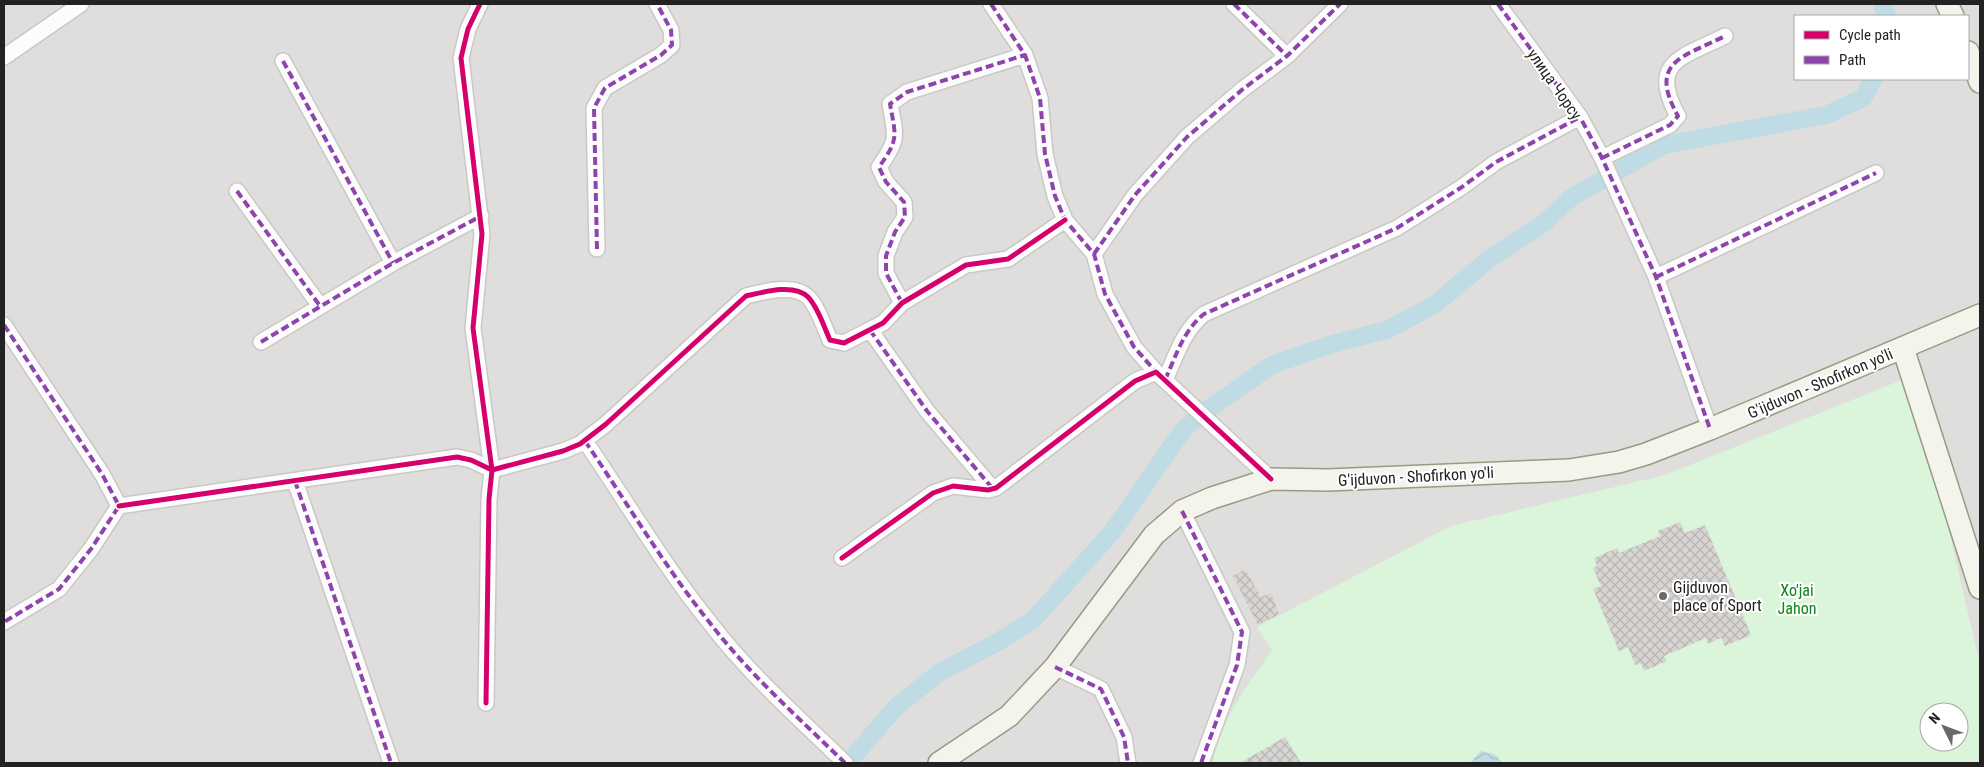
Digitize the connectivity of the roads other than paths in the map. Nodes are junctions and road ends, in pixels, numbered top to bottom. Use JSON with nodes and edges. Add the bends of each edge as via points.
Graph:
{"nodes":[{"id":1,"x":81,"y":4,"type":"edge"},
{"id":2,"x":480,"y":4,"type":"edge"},
{"id":3,"x":657,"y":4,"type":"edge"},
{"id":4,"x":991,"y":4,"type":"edge"},
{"id":5,"x":1234,"y":4,"type":"edge"},
{"id":6,"x":1340,"y":4,"type":"edge"},
{"id":7,"x":1498,"y":4,"type":"edge"},
{"id":8,"x":1726,"y":36,"type":"dead end"},
{"id":9,"x":1025,"y":54,"type":"junction"},
{"id":10,"x":1969,"y":54,"type":"edge"},
{"id":11,"x":1287,"y":56,"type":"junction"},
{"id":12,"x":4,"y":57,"type":"edge"},
{"id":13,"x":283,"y":61,"type":"dead end"},
{"id":14,"x":1980,"y":82,"type":"edge"},
{"id":15,"x":1580,"y":117,"type":"junction"},
{"id":16,"x":1604,"y":163,"type":"junction"},
{"id":17,"x":1876,"y":173,"type":"dead end"},
{"id":18,"x":237,"y":191,"type":"dead end"},
{"id":19,"x":481,"y":216,"type":"junction"},
{"id":20,"x":1065,"y":220,"type":"junction"},
{"id":21,"x":597,"y":249,"type":"dead end"},
{"id":22,"x":1094,"y":254,"type":"junction"},
{"id":23,"x":393,"y":263,"type":"junction"},
{"id":24,"x":1656,"y":277,"type":"junction"},
{"id":25,"x":902,"y":303,"type":"junction"},
{"id":26,"x":320,"y":306,"type":"junction"},
{"id":27,"x":1980,"y":315,"type":"edge"},
{"id":28,"x":4,"y":324,"type":"edge"},
{"id":29,"x":870,"y":330,"type":"junction"},
{"id":30,"x":262,"y":342,"type":"dead end"},
{"id":31,"x":1903,"y":348,"type":"junction"},
{"id":32,"x":1161,"y":376,"type":"junction"},
{"id":33,"x":1710,"y":429,"type":"junction"},
{"id":34,"x":585,"y":441,"type":"junction"},
{"id":35,"x":492,"y":470,"type":"junction"},
{"id":36,"x":1271,"y":479,"type":"junction"},
{"id":37,"x":295,"y":481,"type":"junction"},
{"id":38,"x":993,"y":489,"type":"junction"},
{"id":39,"x":119,"y":506,"type":"junction"},
{"id":40,"x":1182,"y":511,"type":"junction"},
{"id":41,"x":842,"y":558,"type":"dead end"},
{"id":42,"x":1980,"y":588,"type":"edge"},
{"id":43,"x":4,"y":622,"type":"edge"},
{"id":44,"x":1055,"y":667,"type":"junction"},
{"id":45,"x":486,"y":703,"type":"dead end"},
{"id":46,"x":391,"y":763,"type":"edge"},
{"id":47,"x":845,"y":763,"type":"edge"},
{"id":48,"x":939,"y":763,"type":"edge"},
{"id":49,"x":1128,"y":763,"type":"edge"},
{"id":50,"x":1201,"y":763,"type":"edge"}],
"edges":[{"from":1,"to":12,"type":"street"},
{"from":2,"to":19,"type":"street","via":[[468,29],[461,58]]},
{"from":3,"to":21,"type":"street","via":[[671,30],[672,45],[605,88],[594,108]]},
{"from":4,"to":9,"type":"street"},
{"from":5,"to":11,"type":"street"},
{"from":6,"to":11,"type":"street"},
{"from":7,"to":15,"type":"street","name":"улица Чорсу"},
{"from":8,"to":16,"type":"street","via":[[1676,61],[1667,70],[1665,81],[1678,116],[1670,125]]},
{"from":9,"to":20,"type":"street","via":[[1040,98],[1045,154],[1055,196]]},
{"from":9,"to":25,"type":"street","via":[[907,92],[890,104],[896,133],[893,148],[879,168],[886,182],[904,202],[905,217],[886,256],[886,273]]},
{"from":10,"to":14,"type":"main road"},
{"from":11,"to":22,"type":"street","via":[[1187,137],[1135,195]]},
{"from":13,"to":23,"type":"street"},
{"from":15,"to":16,"type":"street","name":"улица Чорсу"},
{"from":15,"to":32,"type":"street","via":[[1496,162],[1397,228],[1204,314],[1183,335],[1182,344]]},
{"from":16,"to":24,"type":"street","name":"улица Чорсу"},
{"from":17,"to":24,"type":"street"},
{"from":18,"to":26,"type":"street"},
{"from":19,"to":23,"type":"street"},
{"from":19,"to":35,"type":"street","via":[[482,248],[473,328]]},
{"from":20,"to":22,"type":"street"},
{"from":20,"to":25,"type":"street","via":[[1008,259],[966,265]]},
{"from":22,"to":32,"type":"street","via":[[1105,294],[1134,347]]},
{"from":23,"to":26,"type":"street"},
{"from":24,"to":33,"type":"street","name":"улица Чорсу"},
{"from":25,"to":29,"type":"street","via":[[883,323]]},
{"from":26,"to":30,"type":"street"},
{"from":27,"to":31,"type":"main road","name":"G'ijduvon - Shofirkon yo'li"},
{"from":28,"to":39,"type":"street","via":[[102,474]]},
{"from":29,"to":34,"type":"street","via":[[844,343],[830,340],[808,298],[799,291],[766,291],[746,296]]},
{"from":29,"to":38,"type":"street","via":[[927,411]]},
{"from":31,"to":33,"type":"main road","name":"G'ijduvon - Shofirkon yo'li"},
{"from":31,"to":42,"type":"main road"},
{"from":32,"to":36,"type":"street"},
{"from":32,"to":38,"type":"street","via":[[1135,381]]},
{"from":33,"to":36,"type":"main road","name":"G'ijduvon - Shofirkon yo'li","via":[[1646,454],[1569,470],[1328,480]]},
{"from":34,"to":35,"type":"street","via":[[564,451]]},
{"from":34,"to":47,"type":"street","via":[[711,625],[745,664]]},
{"from":35,"to":37,"type":"street","via":[[475,461],[457,457]]},
{"from":35,"to":45,"type":"street"},
{"from":36,"to":40,"type":"main road","name":"G'ijduvon - Shofirkon yo'li"},
{"from":37,"to":39,"type":"street"},
{"from":37,"to":46,"type":"street"},
{"from":38,"to":41,"type":"street","via":[[953,486],[933,493]]},
{"from":39,"to":43,"type":"street","via":[[59,589]]},
{"from":40,"to":44,"type":"main road","name":"G'ijduvon - Shofirkon yo'li","via":[[1154,535]]},
{"from":40,"to":50,"type":"street","via":[[1242,632],[1237,665]]},
{"from":44,"to":48,"type":"main road","name":"G'ijduvon - Shofirkon yo'li","via":[[1009,716]]},
{"from":44,"to":49,"type":"street","via":[[1101,689],[1124,737]]}]}
